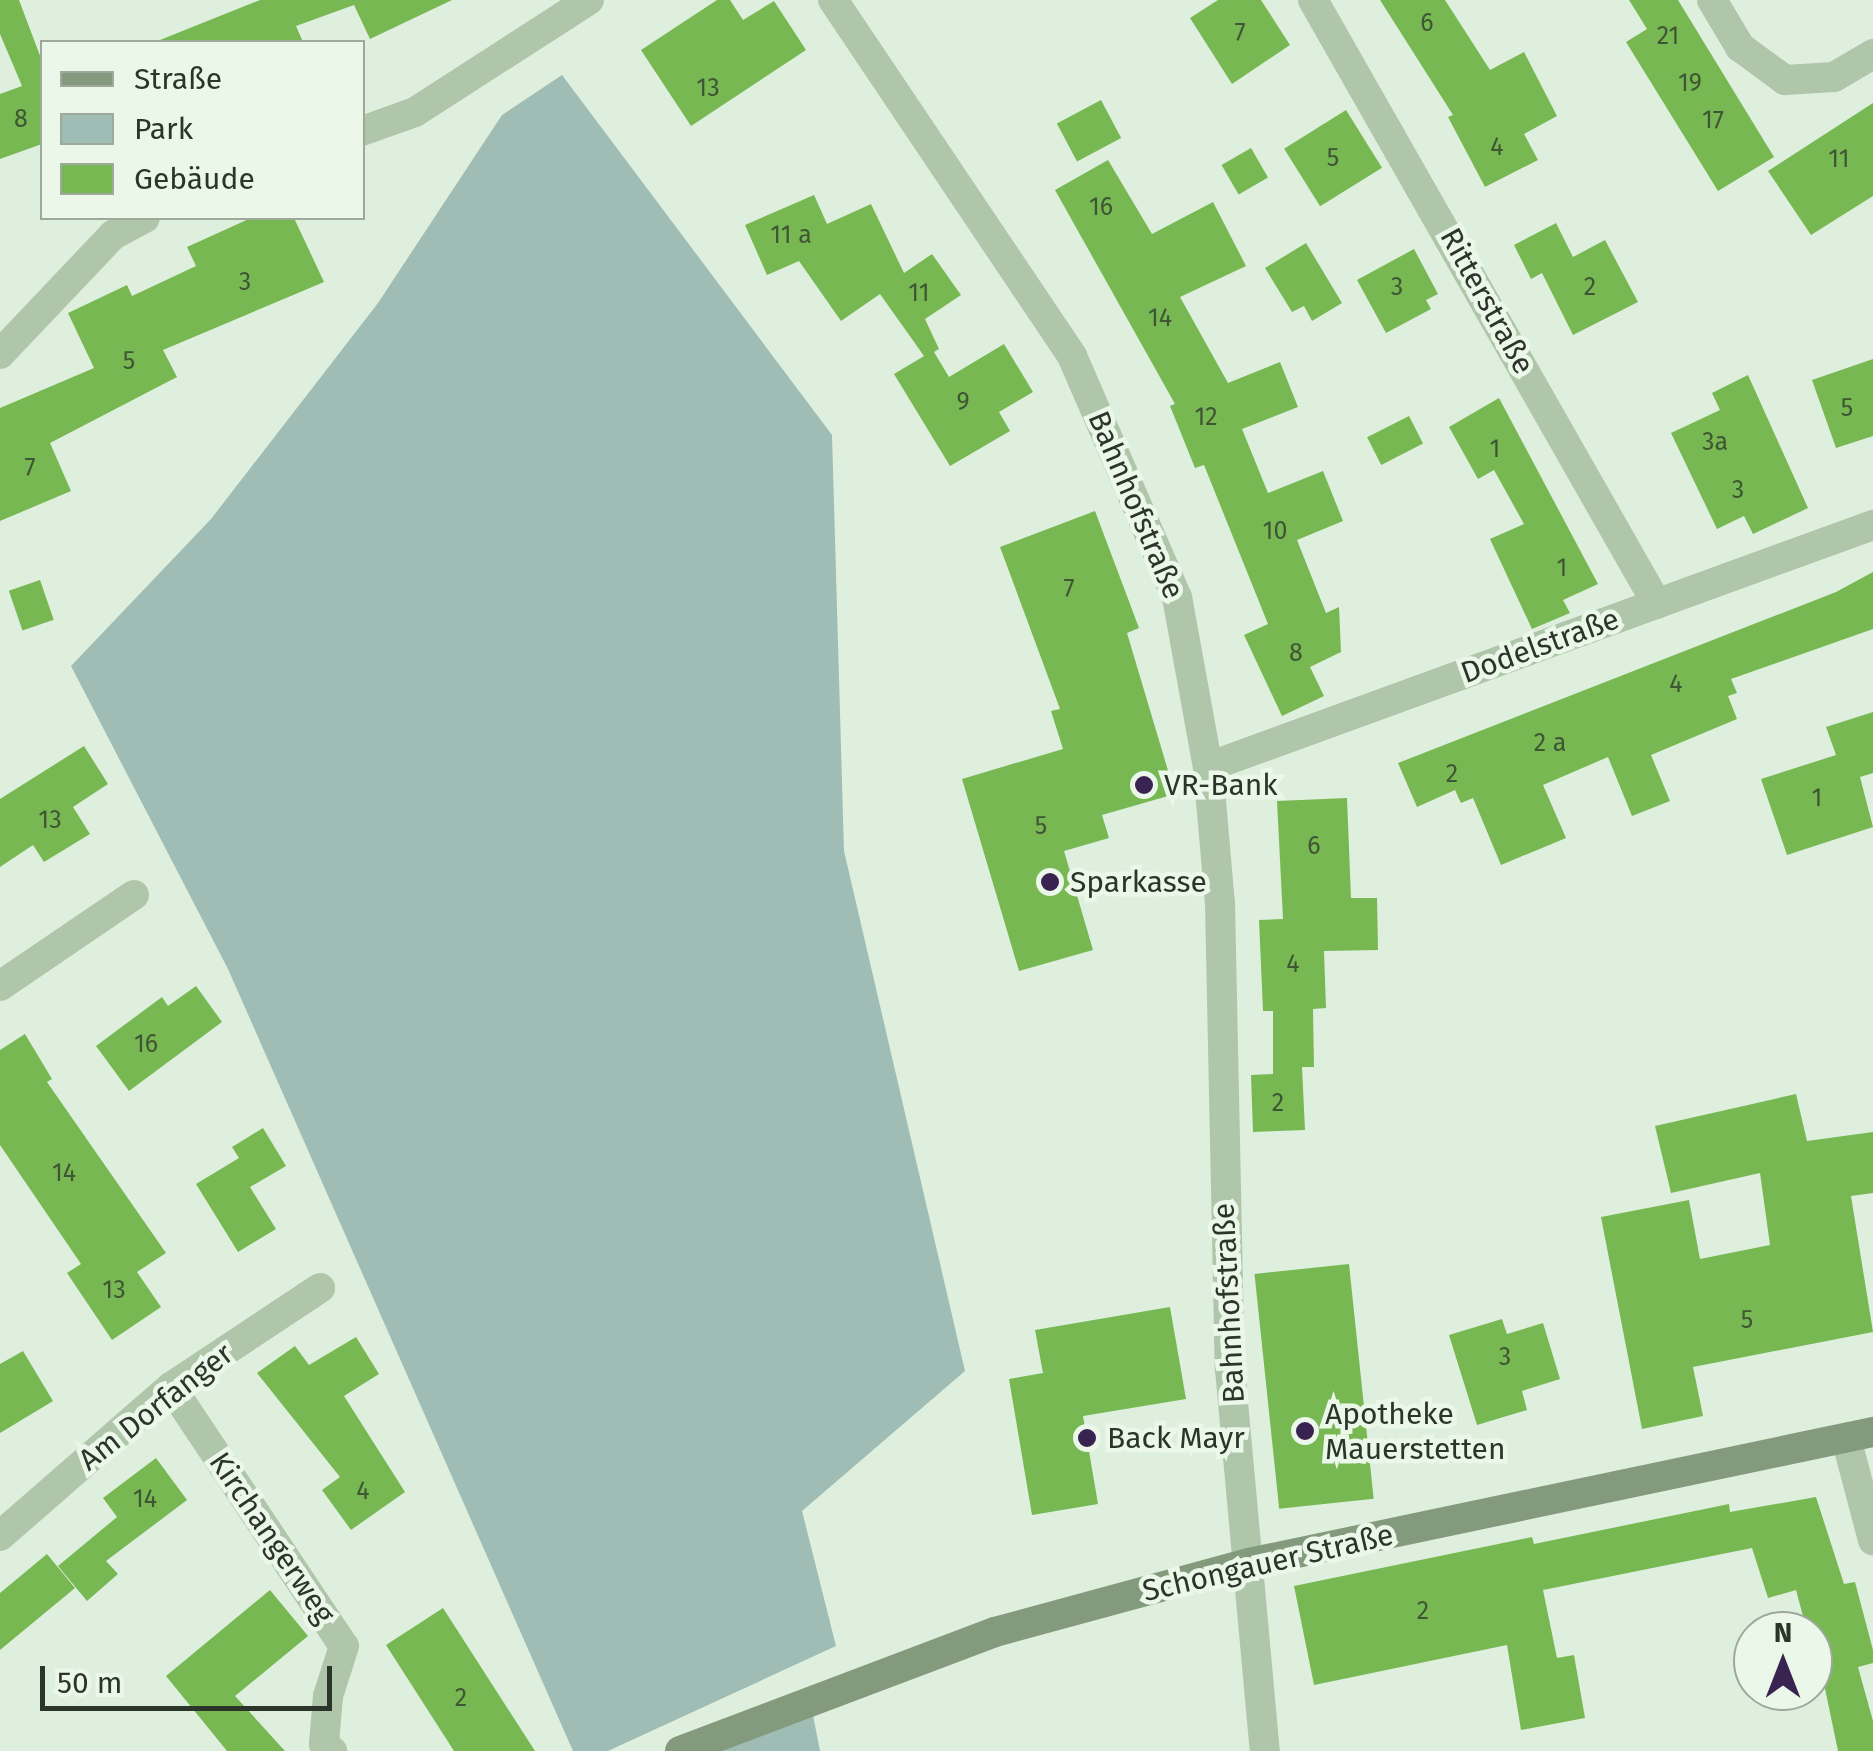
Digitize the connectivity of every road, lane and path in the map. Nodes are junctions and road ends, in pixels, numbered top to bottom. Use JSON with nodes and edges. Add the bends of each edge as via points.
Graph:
{"nodes":[{"id":1,"x":588,"y":0,"type":"edge"},
{"id":2,"x":833,"y":0,"type":"edge"},
{"id":3,"x":1314,"y":0,"type":"edge"},
{"id":4,"x":1712,"y":0,"type":"edge"},
{"id":5,"x":1873,"y":54,"type":"edge"},
{"id":6,"x":365,"y":130,"type":"edge"},
{"id":7,"x":142,"y":220,"type":"edge"},
{"id":8,"x":0,"y":354,"type":"edge"},
{"id":9,"x":1873,"y":525,"type":"edge"},
{"id":10,"x":1657,"y":604,"type":"junction"},
{"id":11,"x":1208,"y":767,"type":"junction"},
{"id":12,"x":134,"y":895,"type":"dead end"},
{"id":13,"x":0,"y":986,"type":"edge"},
{"id":14,"x":320,"y":1288,"type":"dead end"},
{"id":15,"x":171,"y":1387,"type":"junction"},
{"id":16,"x":1860,"y":1435,"type":"edge"},
{"id":17,"x":4,"y":1521,"type":"edge"},
{"id":18,"x":1873,"y":1540,"type":"edge"},
{"id":19,"x":1250,"y":1563,"type":"junction"},
{"id":20,"x":332,"y":1751,"type":"edge"},
{"id":21,"x":680,"y":1751,"type":"edge"},
{"id":22,"x":1265,"y":1751,"type":"edge"}],
"edges":[{"from":1,"to":6,"type":"street","via":[[415,112]]},
{"from":2,"to":11,"type":"street","name":"Bahnhofstraße","via":[[1072,356],[1178,596]]},
{"from":3,"to":10,"type":"street","name":"Ritterstraße"},
{"from":4,"to":5,"type":"street","via":[[1740,47],[1786,80],[1834,76]]},
{"from":7,"to":8,"type":"street","via":[[113,236]]},
{"from":9,"to":10,"type":"street","name":"Dodelstraße"},
{"from":10,"to":11,"type":"street","name":"Dodelstraße"},
{"from":11,"to":19,"type":"street","name":"Bahnhofstraße","via":[[1220,903],[1230,1369]]},
{"from":12,"to":13,"type":"street"},
{"from":14,"to":15,"type":"street","name":"Am Dorfanger"},
{"from":15,"to":17,"type":"street","name":"Am Dorfanger"},
{"from":15,"to":20,"type":"street","name":"Kirchangerweg","via":[[344,1646],[328,1696],[324,1744]]},
{"from":16,"to":18,"type":"street"},
{"from":16,"to":19,"type":"main road","name":"Schongauer Straße"},
{"from":19,"to":21,"type":"main road","name":"Schongauer Straße","via":[[995,1632]]},
{"from":19,"to":22,"type":"street","name":"Bahnhofstraße"}]}
